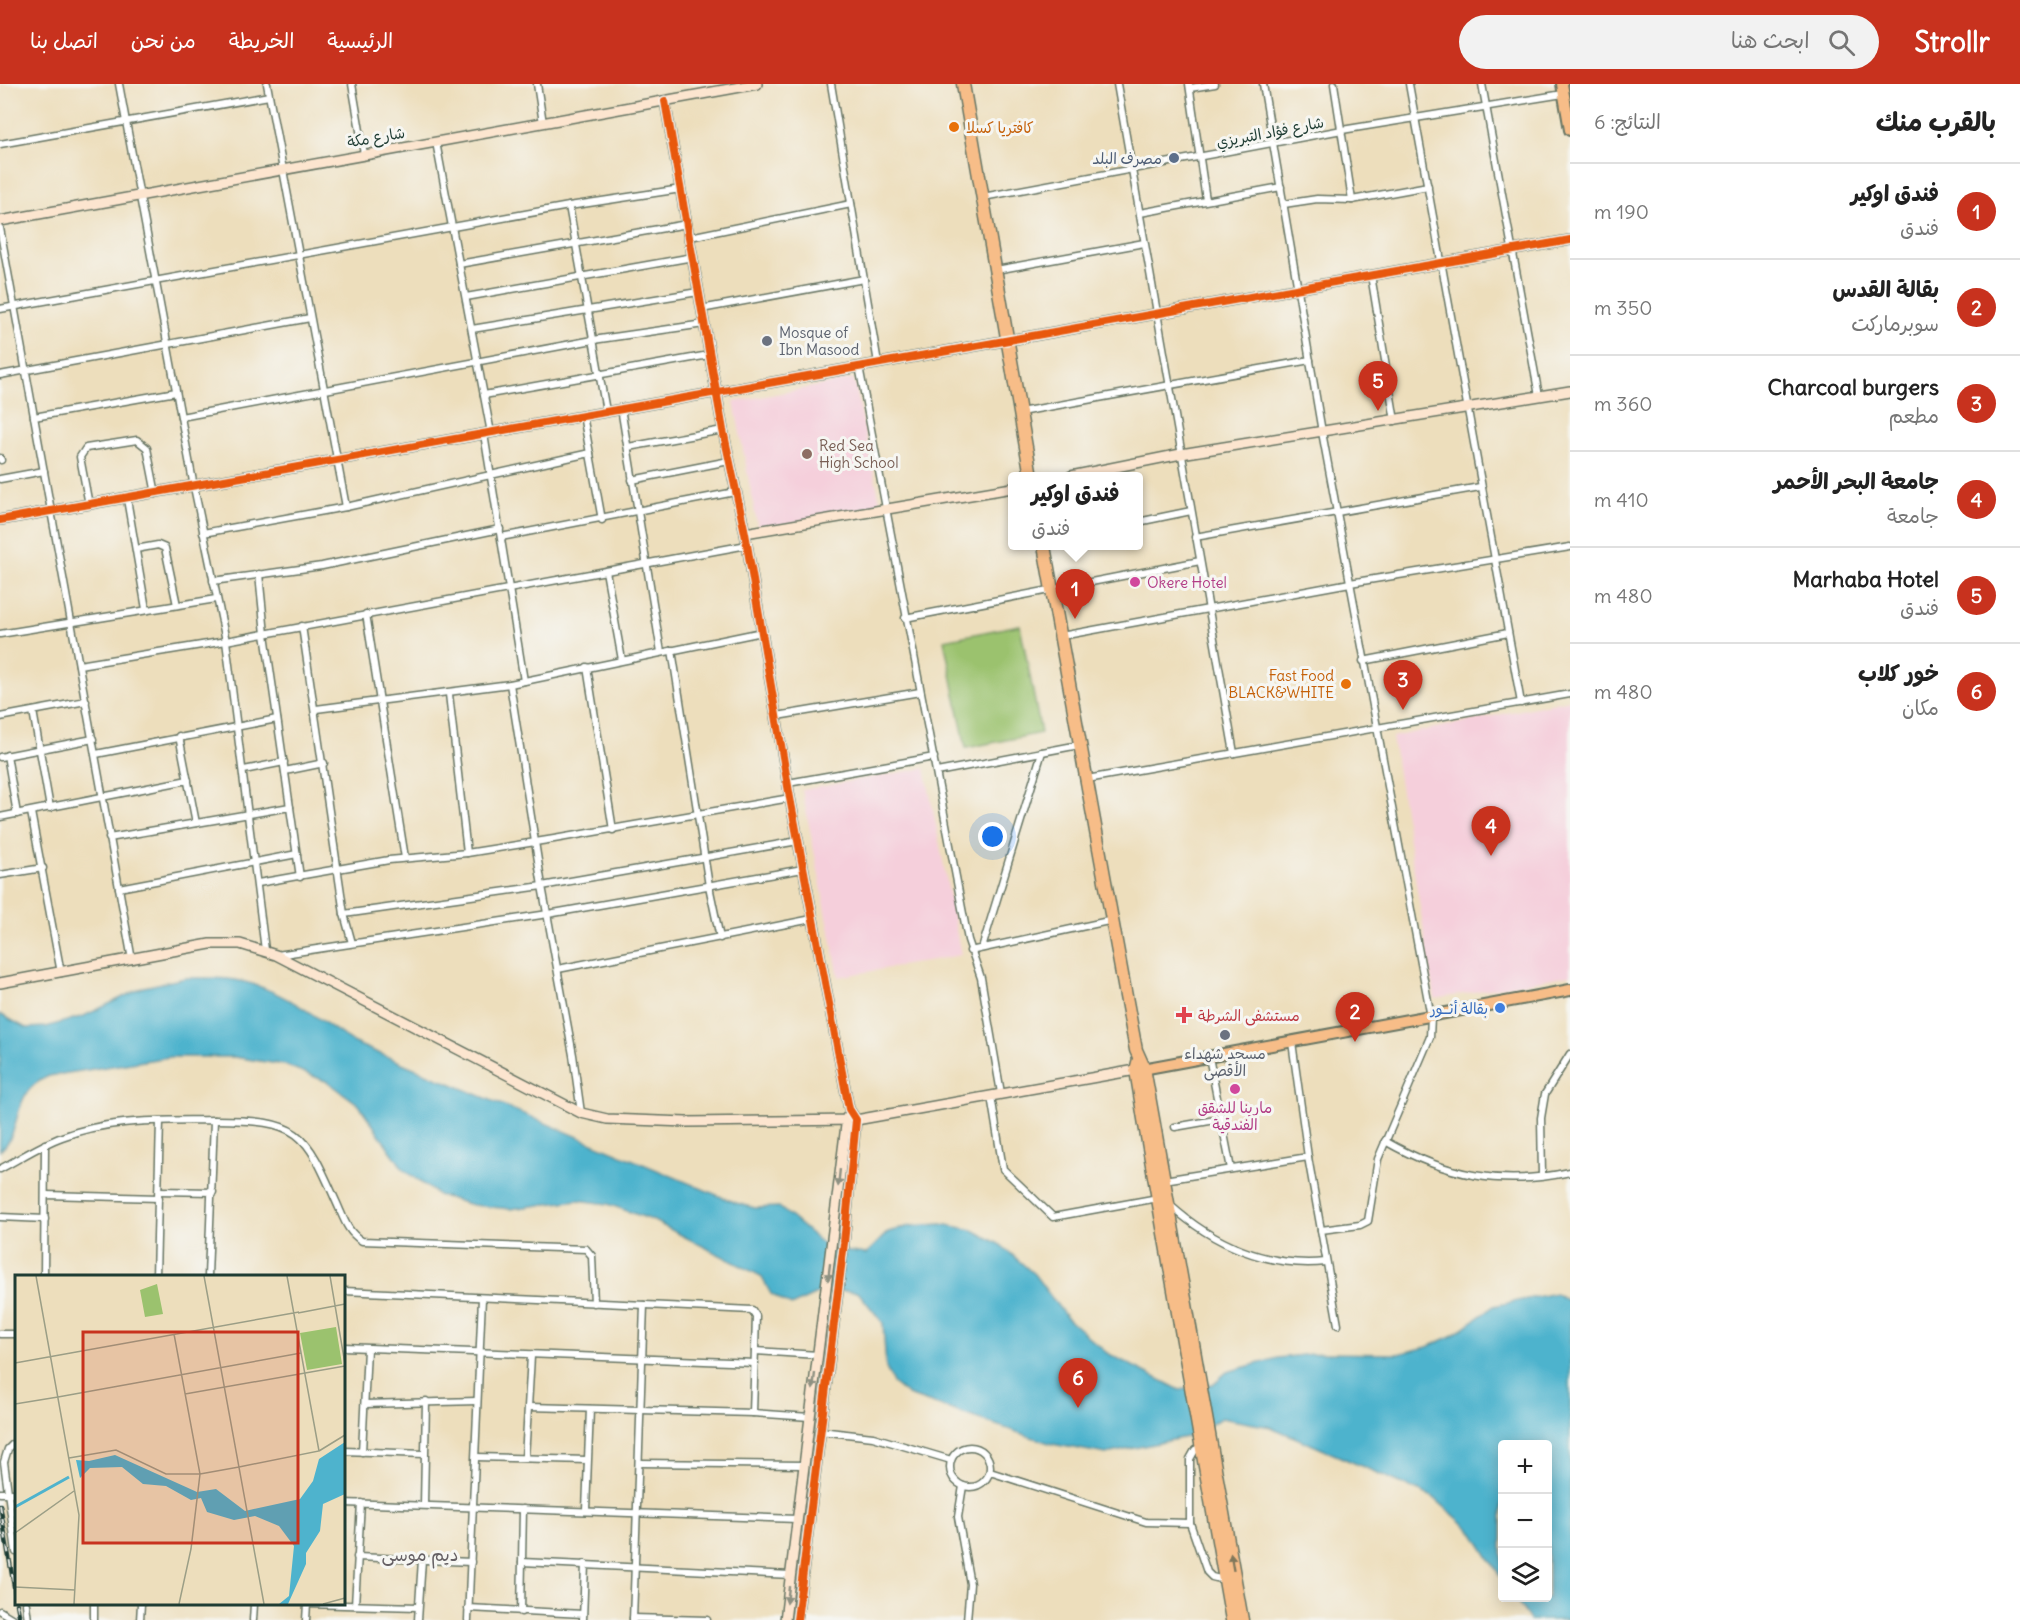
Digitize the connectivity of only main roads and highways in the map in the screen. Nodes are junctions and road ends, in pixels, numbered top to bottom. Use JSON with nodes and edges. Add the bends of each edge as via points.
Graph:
{"nodes":[{"id":1,"x":963,"y":84,"type":"edge"},
{"id":2,"x":1563,"y":89,"type":"edge"},
{"id":3,"x":1570,"y":130,"type":"edge"},
{"id":4,"x":1030,"y":472,"type":"edge"},
{"id":5,"x":1045,"y":550,"type":"edge"},
{"id":6,"x":1570,"y":990,"type":"edge"},
{"id":7,"x":1140,"y":1066,"type":"junction"},
{"id":8,"x":1177,"y":1275,"type":"junction"},
{"id":9,"x":1205,"y":1442,"type":"junction"},
{"id":10,"x":1232,"y":1620,"type":"edge"},
{"id":11,"x":1242,"y":1620,"type":"edge"}],
"edges":[{"from":1,"to":4,"type":"highway"},
{"from":2,"to":3,"type":"main road"},
{"from":5,"to":7,"type":"highway"},
{"from":6,"to":7,"type":"main road","via":[[1209,1057]]},
{"from":7,"to":8,"type":"highway","via":[[1169,1204]]},
{"from":7,"to":8,"type":"highway","via":[[1158,1197]]},
{"from":8,"to":9,"type":"highway"},
{"from":9,"to":10,"type":"highway"},
{"from":11,"to":9,"type":"highway","one_way":true}]}
